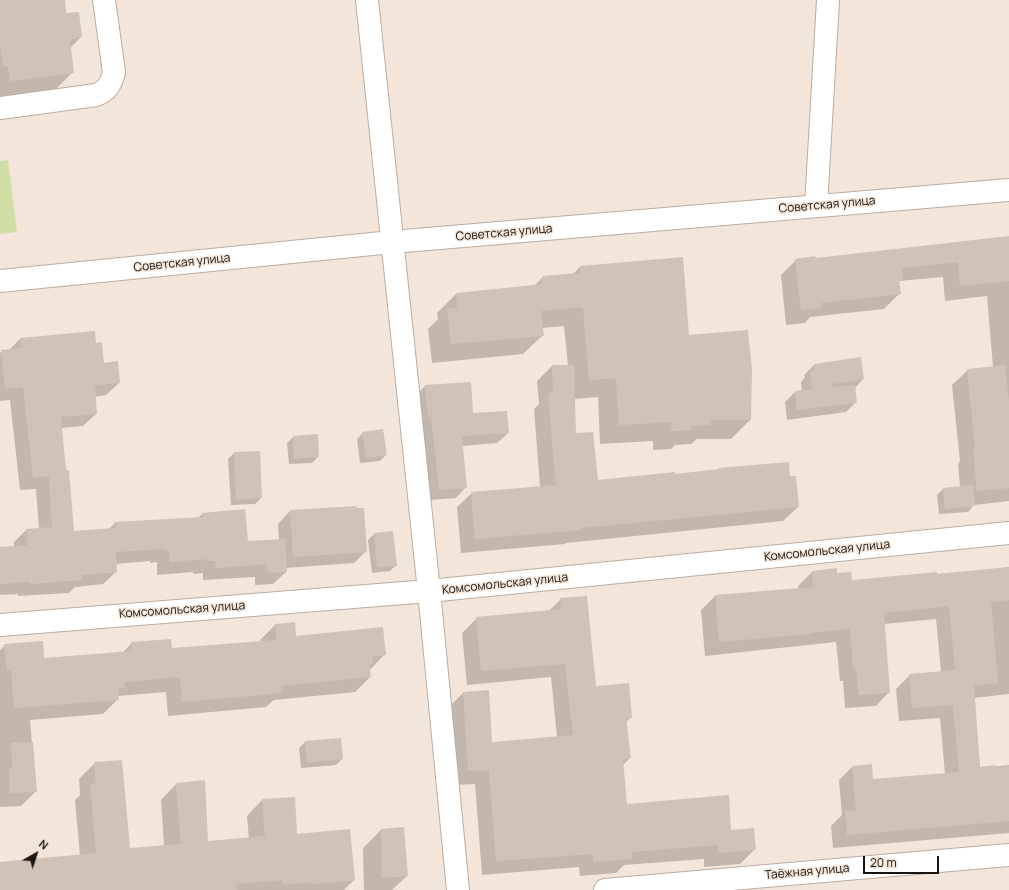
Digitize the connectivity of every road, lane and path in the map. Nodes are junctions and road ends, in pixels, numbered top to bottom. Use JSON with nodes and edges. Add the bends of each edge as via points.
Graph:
{"nodes":[{"id":1,"x":104,"y":0,"type":"edge"},
{"id":2,"x":367,"y":0,"type":"edge"},
{"id":3,"x":828,"y":0,"type":"edge"},
{"id":4,"x":0,"y":108,"type":"edge"},
{"id":5,"x":1009,"y":190,"type":"edge"},
{"id":6,"x":816,"y":206,"type":"junction"},
{"id":7,"x":392,"y":242,"type":"junction"},
{"id":8,"x":0,"y":281,"type":"edge"},
{"id":9,"x":1009,"y":533,"type":"edge"},
{"id":10,"x":429,"y":591,"type":"junction"},
{"id":11,"x":0,"y":625,"type":"edge"},
{"id":12,"x":1009,"y":855,"type":"edge"},
{"id":13,"x":458,"y":890,"type":"edge"},
{"id":14,"x":605,"y":890,"type":"edge"}],
"edges":[{"from":1,"to":4,"type":"street","via":[[114,72],[108,88],[96,95]]},
{"from":2,"to":7,"type":"street"},
{"from":3,"to":6,"type":"street"},
{"from":5,"to":6,"type":"street","name":"Советская улица"},
{"from":6,"to":7,"type":"street","name":"Советская улица"},
{"from":7,"to":8,"type":"street","name":"Советская улица"},
{"from":7,"to":10,"type":"street"},
{"from":9,"to":10,"type":"street","name":"Комсомольская улица"},
{"from":10,"to":11,"type":"street","name":"Комсомольская улица"},
{"from":10,"to":13,"type":"street"},
{"from":12,"to":14,"type":"street","name":"Таёжная улица"}]}
